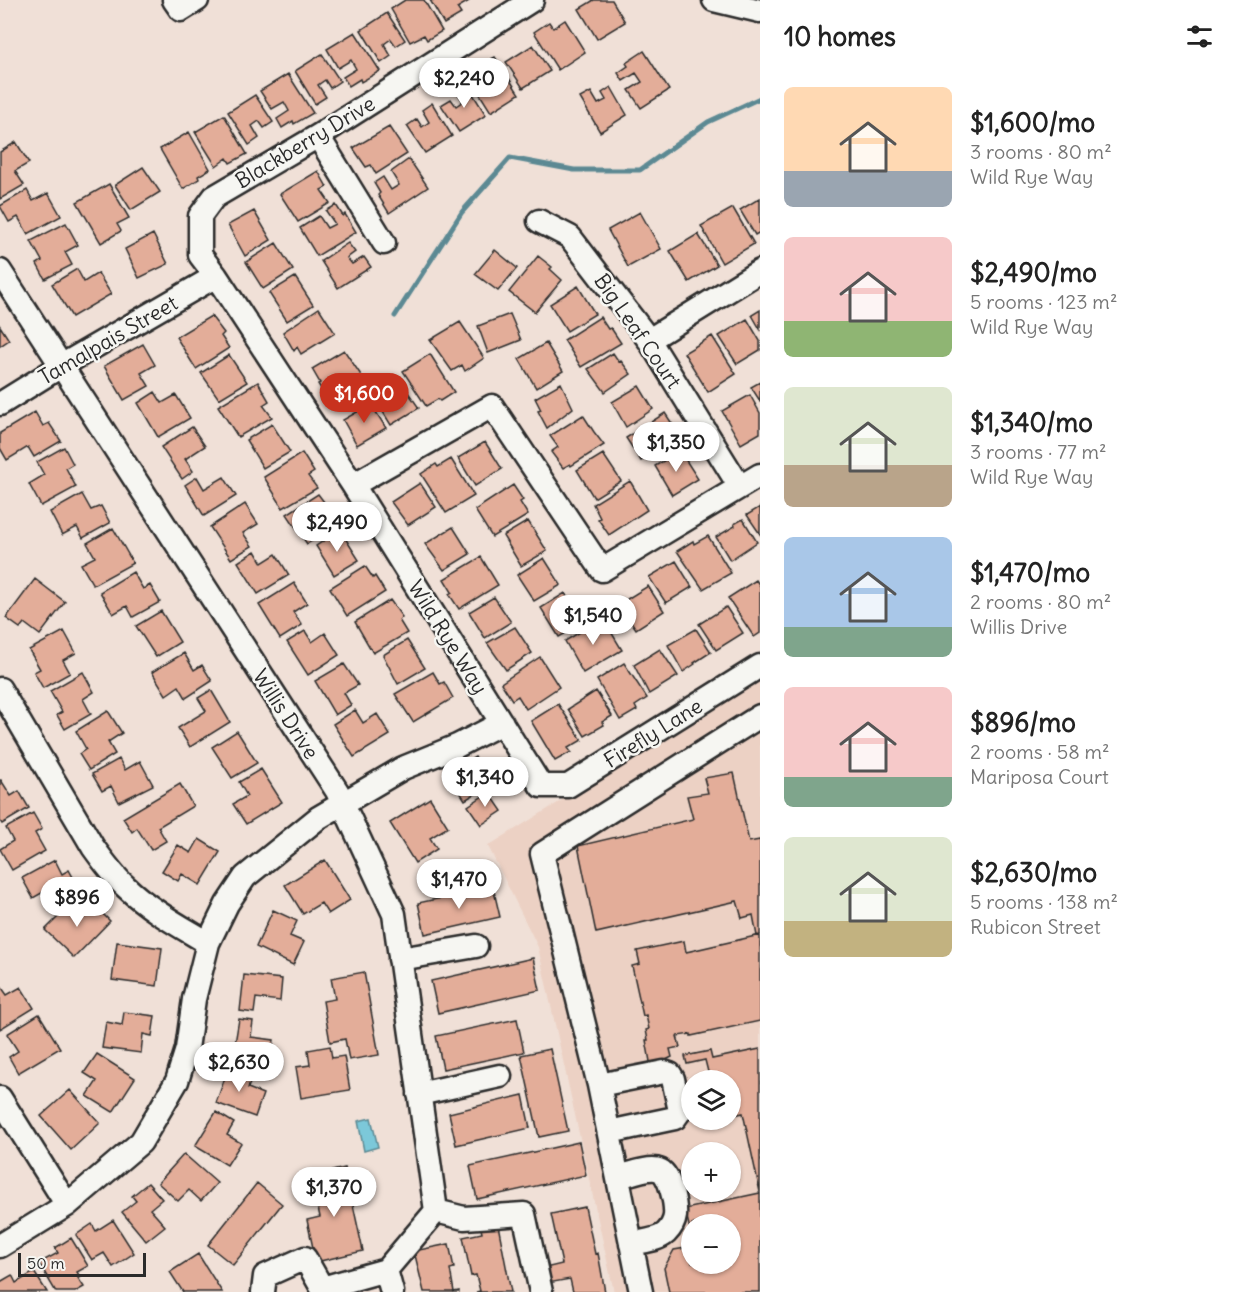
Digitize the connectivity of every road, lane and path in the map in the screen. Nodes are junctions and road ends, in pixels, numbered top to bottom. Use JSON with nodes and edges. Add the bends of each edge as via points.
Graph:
{"nodes":[{"id":1,"x":174,"y":0,"type":"edge"},
{"id":2,"x":197,"y":0,"type":"edge"},
{"id":3,"x":532,"y":0,"type":"edge"},
{"id":4,"x":714,"y":0,"type":"edge"},
{"id":5,"x":760,"y":11,"type":"edge"},
{"id":6,"x":318,"y":136,"type":"junction"},
{"id":7,"x":539,"y":221,"type":"dead end"},
{"id":8,"x":384,"y":243,"type":"dead end"},
{"id":9,"x":0,"y":271,"type":"edge"},
{"id":10,"x":760,"y":272,"type":"edge"},
{"id":11,"x":216,"y":276,"type":"junction"},
{"id":12,"x":649,"y":340,"type":"junction"},
{"id":13,"x":61,"y":366,"type":"junction"},
{"id":14,"x":0,"y":404,"type":"edge"},
{"id":15,"x":760,"y":475,"type":"edge"},
{"id":16,"x":353,"y":485,"type":"junction"},
{"id":17,"x":740,"y":487,"type":"junction"},
{"id":18,"x":760,"y":666,"type":"edge"},
{"id":19,"x":0,"y":689,"type":"edge"},
{"id":20,"x":760,"y":716,"type":"edge"},
{"id":21,"x":502,"y":723,"type":"junction"},
{"id":22,"x":541,"y":786,"type":"joint"},
{"id":23,"x":342,"y":804,"type":"junction"},
{"id":24,"x":208,"y":943,"type":"junction"},
{"id":25,"x":476,"y":946,"type":"dead end"},
{"id":26,"x":400,"y":959,"type":"junction"},
{"id":27,"x":500,"y":1076,"type":"dead end"},
{"id":28,"x":599,"y":1085,"type":"junction"},
{"id":29,"x":419,"y":1094,"type":"junction"},
{"id":30,"x":0,"y":1098,"type":"edge"},
{"id":31,"x":609,"y":1132,"type":"junction"},
{"id":32,"x":618,"y":1178,"type":"junction"},
{"id":33,"x":67,"y":1205,"type":"junction"},
{"id":34,"x":436,"y":1210,"type":"junction"},
{"id":35,"x":631,"y":1244,"type":"junction"},
{"id":36,"x":0,"y":1246,"type":"edge"},
{"id":37,"x":386,"y":1270,"type":"junction"},
{"id":38,"x":263,"y":1292,"type":"edge"},
{"id":39,"x":392,"y":1292,"type":"edge"},
{"id":40,"x":541,"y":1292,"type":"edge"},
{"id":41,"x":640,"y":1292,"type":"edge"}],
"edges":[{"from":1,"to":2,"type":"street","via":[[181,10]]},
{"from":3,"to":6,"type":"street","name":"Blackberry Drive"},
{"from":4,"to":5,"type":"street"},
{"from":6,"to":8,"type":"street"},
{"from":6,"to":11,"type":"street","name":"Blackberry Drive","via":[[214,197],[200,216],[200,255]]},
{"from":7,"to":12,"type":"street","name":"Big Leaf Court","via":[[570,237]]},
{"from":9,"to":13,"type":"street","name":"Willis Drive"},
{"from":10,"to":12,"type":"street"},
{"from":11,"to":13,"type":"street","name":"Tamalpais Street"},
{"from":11,"to":16,"type":"street","name":"Wild Rye Way"},
{"from":12,"to":17,"type":"street","name":"Big Leaf Court"},
{"from":13,"to":14,"type":"street","name":"Tamalpais Street"},
{"from":13,"to":23,"type":"street","name":"Willis Drive"},
{"from":15,"to":17,"type":"street"},
{"from":16,"to":17,"type":"street","via":[[492,406],[602,570]]},
{"from":16,"to":21,"type":"street","name":"Wild Rye Way"},
{"from":18,"to":22,"type":"street","name":"Firefly Lane","via":[[568,786]]},
{"from":19,"to":24,"type":"street","via":[[106,866],[146,904]]},
{"from":20,"to":28,"type":"street","via":[[542,854]]},
{"from":21,"to":22,"type":"street","name":"Wild Rye Way"},
{"from":21,"to":23,"type":"street","via":[[403,768]]},
{"from":23,"to":24,"type":"street","via":[[318,818],[245,877]]},
{"from":23,"to":26,"type":"street","name":"Willis Drive","via":[[394,914]]},
{"from":24,"to":33,"type":"street","via":[[177,1081],[141,1142]]},
{"from":25,"to":26,"type":"street"},
{"from":26,"to":29,"type":"street","name":"Willis Drive"},
{"from":27,"to":29,"type":"street"},
{"from":28,"to":31,"type":"street"},
{"from":28,"to":31,"type":"street","via":[[664,1072],[673,1078],[680,1111],[675,1118]]},
{"from":29,"to":34,"type":"street","name":"Willis Drive"},
{"from":30,"to":33,"type":"street"},
{"from":31,"to":32,"type":"street"},
{"from":32,"to":35,"type":"street"},
{"from":32,"to":35,"type":"street","via":[[653,1168],[662,1171],[674,1207],[675,1218],[668,1231]]},
{"from":33,"to":36,"type":"street"},
{"from":34,"to":37,"type":"street"},
{"from":34,"to":40,"type":"street","via":[[464,1218],[524,1214]]},
{"from":35,"to":41,"type":"street"},
{"from":37,"to":38,"type":"street","via":[[322,1288],[305,1258],[265,1275]]},
{"from":37,"to":39,"type":"street"}]}
